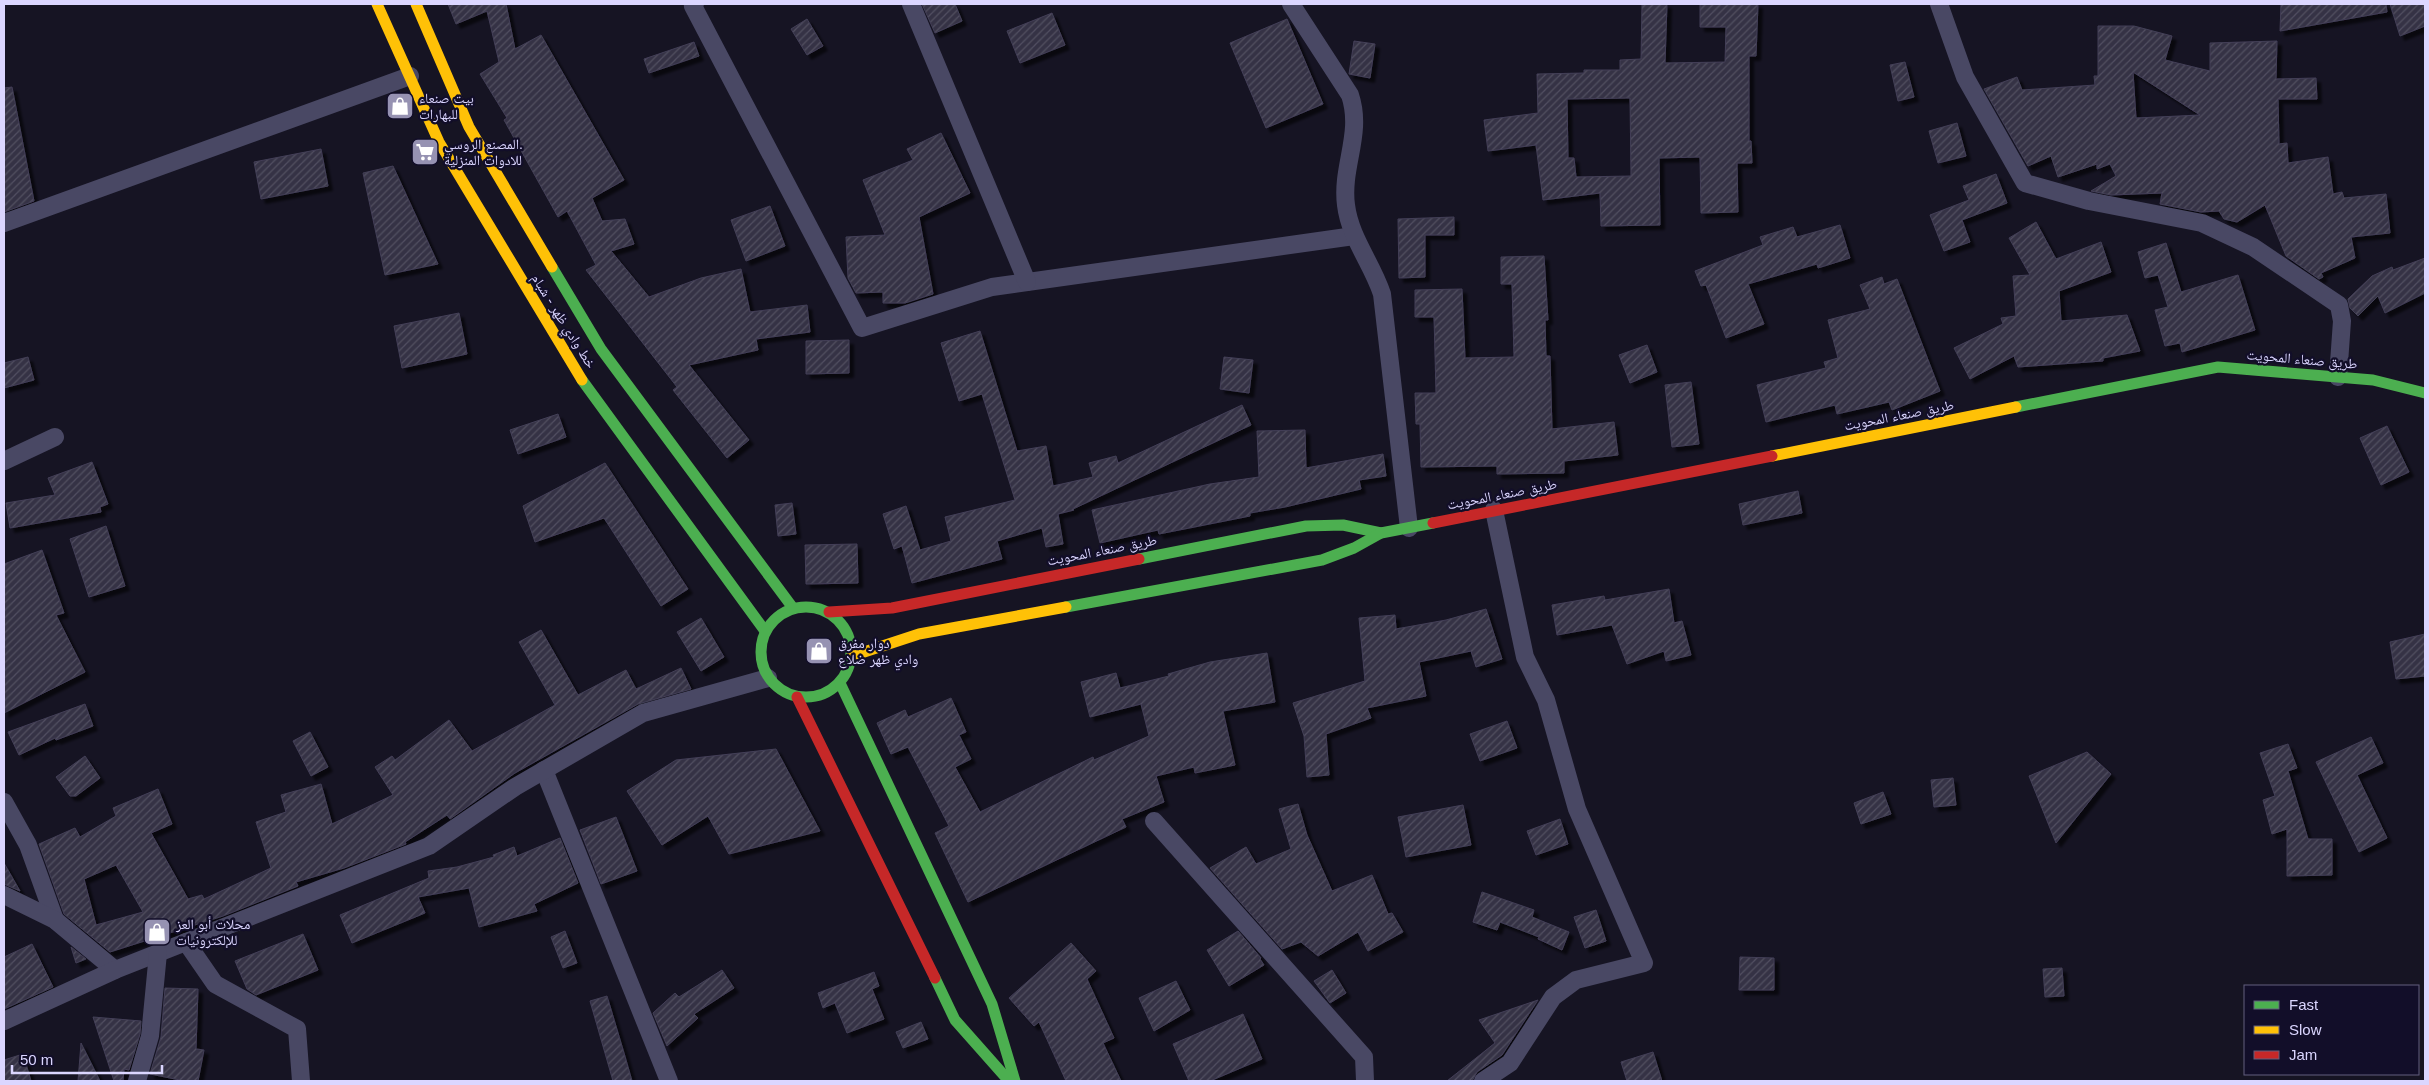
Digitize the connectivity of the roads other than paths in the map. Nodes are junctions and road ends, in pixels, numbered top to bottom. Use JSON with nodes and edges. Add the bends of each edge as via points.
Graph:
{"nodes":[{"id":1,"x":377,"y":4,"type":"edge"},
{"id":2,"x":416,"y":4,"type":"edge"},
{"id":3,"x":695,"y":4,"type":"edge"},
{"id":4,"x":911,"y":4,"type":"edge"},
{"id":5,"x":1291,"y":4,"type":"edge"},
{"id":6,"x":1939,"y":4,"type":"edge"},
{"id":7,"x":410,"y":76,"type":"junction"},
{"id":8,"x":4,"y":223,"type":"edge"},
{"id":9,"x":1354,"y":236,"type":"junction"},
{"id":10,"x":1027,"y":282,"type":"junction"},
{"id":11,"x":2338,"y":378,"type":"junction"},
{"id":12,"x":2425,"y":393,"type":"edge"},
{"id":13,"x":55,"y":437,"type":"dead end"},
{"id":14,"x":4,"y":461,"type":"edge"},
{"id":15,"x":1494,"y":510,"type":"junction"},
{"id":16,"x":1409,"y":528,"type":"junction"},
{"id":17,"x":1381,"y":533,"type":"junction"},
{"id":18,"x":793,"y":608,"type":"junction"},
{"id":19,"x":829,"y":612,"type":"junction"},
{"id":20,"x":765,"y":631,"type":"junction"},
{"id":21,"x":852,"y":656,"type":"junction"},
{"id":22,"x":768,"y":678,"type":"junction"},
{"id":23,"x":840,"y":683,"type":"junction"},
{"id":24,"x":797,"y":697,"type":"junction"},
{"id":25,"x":544,"y":770,"type":"junction"},
{"id":26,"x":4,"y":802,"type":"edge"},
{"id":27,"x":1154,"y":821,"type":"dead end"},
{"id":28,"x":4,"y":895,"type":"edge"},
{"id":29,"x":55,"y":920,"type":"junction"},
{"id":30,"x":186,"y":942,"type":"junction"},
{"id":31,"x":158,"y":953,"type":"junction"},
{"id":32,"x":114,"y":970,"type":"junction"},
{"id":33,"x":4,"y":1021,"type":"edge"},
{"id":34,"x":138,"y":1081,"type":"edge"},
{"id":35,"x":301,"y":1081,"type":"edge"},
{"id":36,"x":669,"y":1081,"type":"edge"},
{"id":37,"x":1009,"y":1081,"type":"edge"},
{"id":38,"x":1015,"y":1081,"type":"edge"},
{"id":39,"x":1365,"y":1081,"type":"edge"},
{"id":40,"x":1483,"y":1081,"type":"edge"}],
"edges":[{"from":1,"to":7,"type":"main road","name":"خط وادي ظهر - شبام"},
{"from":2,"to":18,"type":"main road","name":"خط وادي ظهر - شبام","via":[[469,127],[601,350]]},
{"from":3,"to":10,"type":"street","via":[[692,6],[862,328],[992,287]]},
{"from":4,"to":10,"type":"street"},
{"from":5,"to":9,"type":"street","via":[[1346,89],[1354,107],[1355,128],[1345,187]]},
{"from":6,"to":11,"type":"street","via":[[1965,77],[2025,183],[2089,201],[2202,223],[2253,247],[2339,306],[2342,321]]},
{"from":7,"to":8,"type":"street"},
{"from":7,"to":20,"type":"main road","name":"خط وادي ظهر - شبام","via":[[439,142],[572,366]]},
{"from":9,"to":10,"type":"street"},
{"from":9,"to":16,"type":"street","via":[[1377,279],[1384,302]]},
{"from":11,"to":12,"type":"main road","name":"طريق صنعاء المحويت","via":[[2373,380]]},
{"from":11,"to":15,"type":"main road","name":"طريق صنعاء المحويت","via":[[2218,367]]},
{"from":13,"to":14,"type":"street"},
{"from":15,"to":16,"type":"main road","name":"طريق صنعاء المحويت"},
{"from":15,"to":40,"type":"street","via":[[1525,657],[1546,700],[1577,809],[1644,963],[1576,980],[1553,997],[1510,1063]]},
{"from":16,"to":17,"type":"main road","name":"طريق صنعاء المحويت"},
{"from":17,"to":19,"type":"main road","name":"طريق صنعاء المحويت","via":[[1343,525],[1306,526],[892,608]]},
{"from":17,"to":21,"type":"main road","name":"طريق صنعاء المحويت","via":[[1322,560],[919,634]]},
{"from":18,"to":19,"type":"main road","via":[[811,607]]},
{"from":18,"to":20,"type":"main road","via":[[777,617]]},
{"from":19,"to":21,"type":"main road","via":[[842,624],[850,641]]},
{"from":20,"to":22,"type":"main road","via":[[760,647],[761,663]]},
{"from":21,"to":23,"type":"main road"},
{"from":22,"to":24,"type":"main road","via":[[780,691]]},
{"from":22,"to":25,"type":"street","via":[[643,713]]},
{"from":23,"to":24,"type":"main road","via":[[813,697]]},
{"from":23,"to":38,"type":"main road","via":[[992,1004]]},
{"from":24,"to":37,"type":"main road","via":[[955,1020]]},
{"from":25,"to":30,"type":"street","via":[[515,786],[429,846]]},
{"from":25,"to":36,"type":"street"},
{"from":26,"to":29,"type":"street","via":[[28,845]]},
{"from":27,"to":39,"type":"street","via":[[1364,1057]]},
{"from":28,"to":29,"type":"street"},
{"from":29,"to":32,"type":"street"},
{"from":30,"to":31,"type":"street"},
{"from":30,"to":35,"type":"street","via":[[215,984],[297,1029]]},
{"from":31,"to":32,"type":"street"},
{"from":31,"to":34,"type":"street","via":[[150,1036]]},
{"from":32,"to":33,"type":"street"}]}
